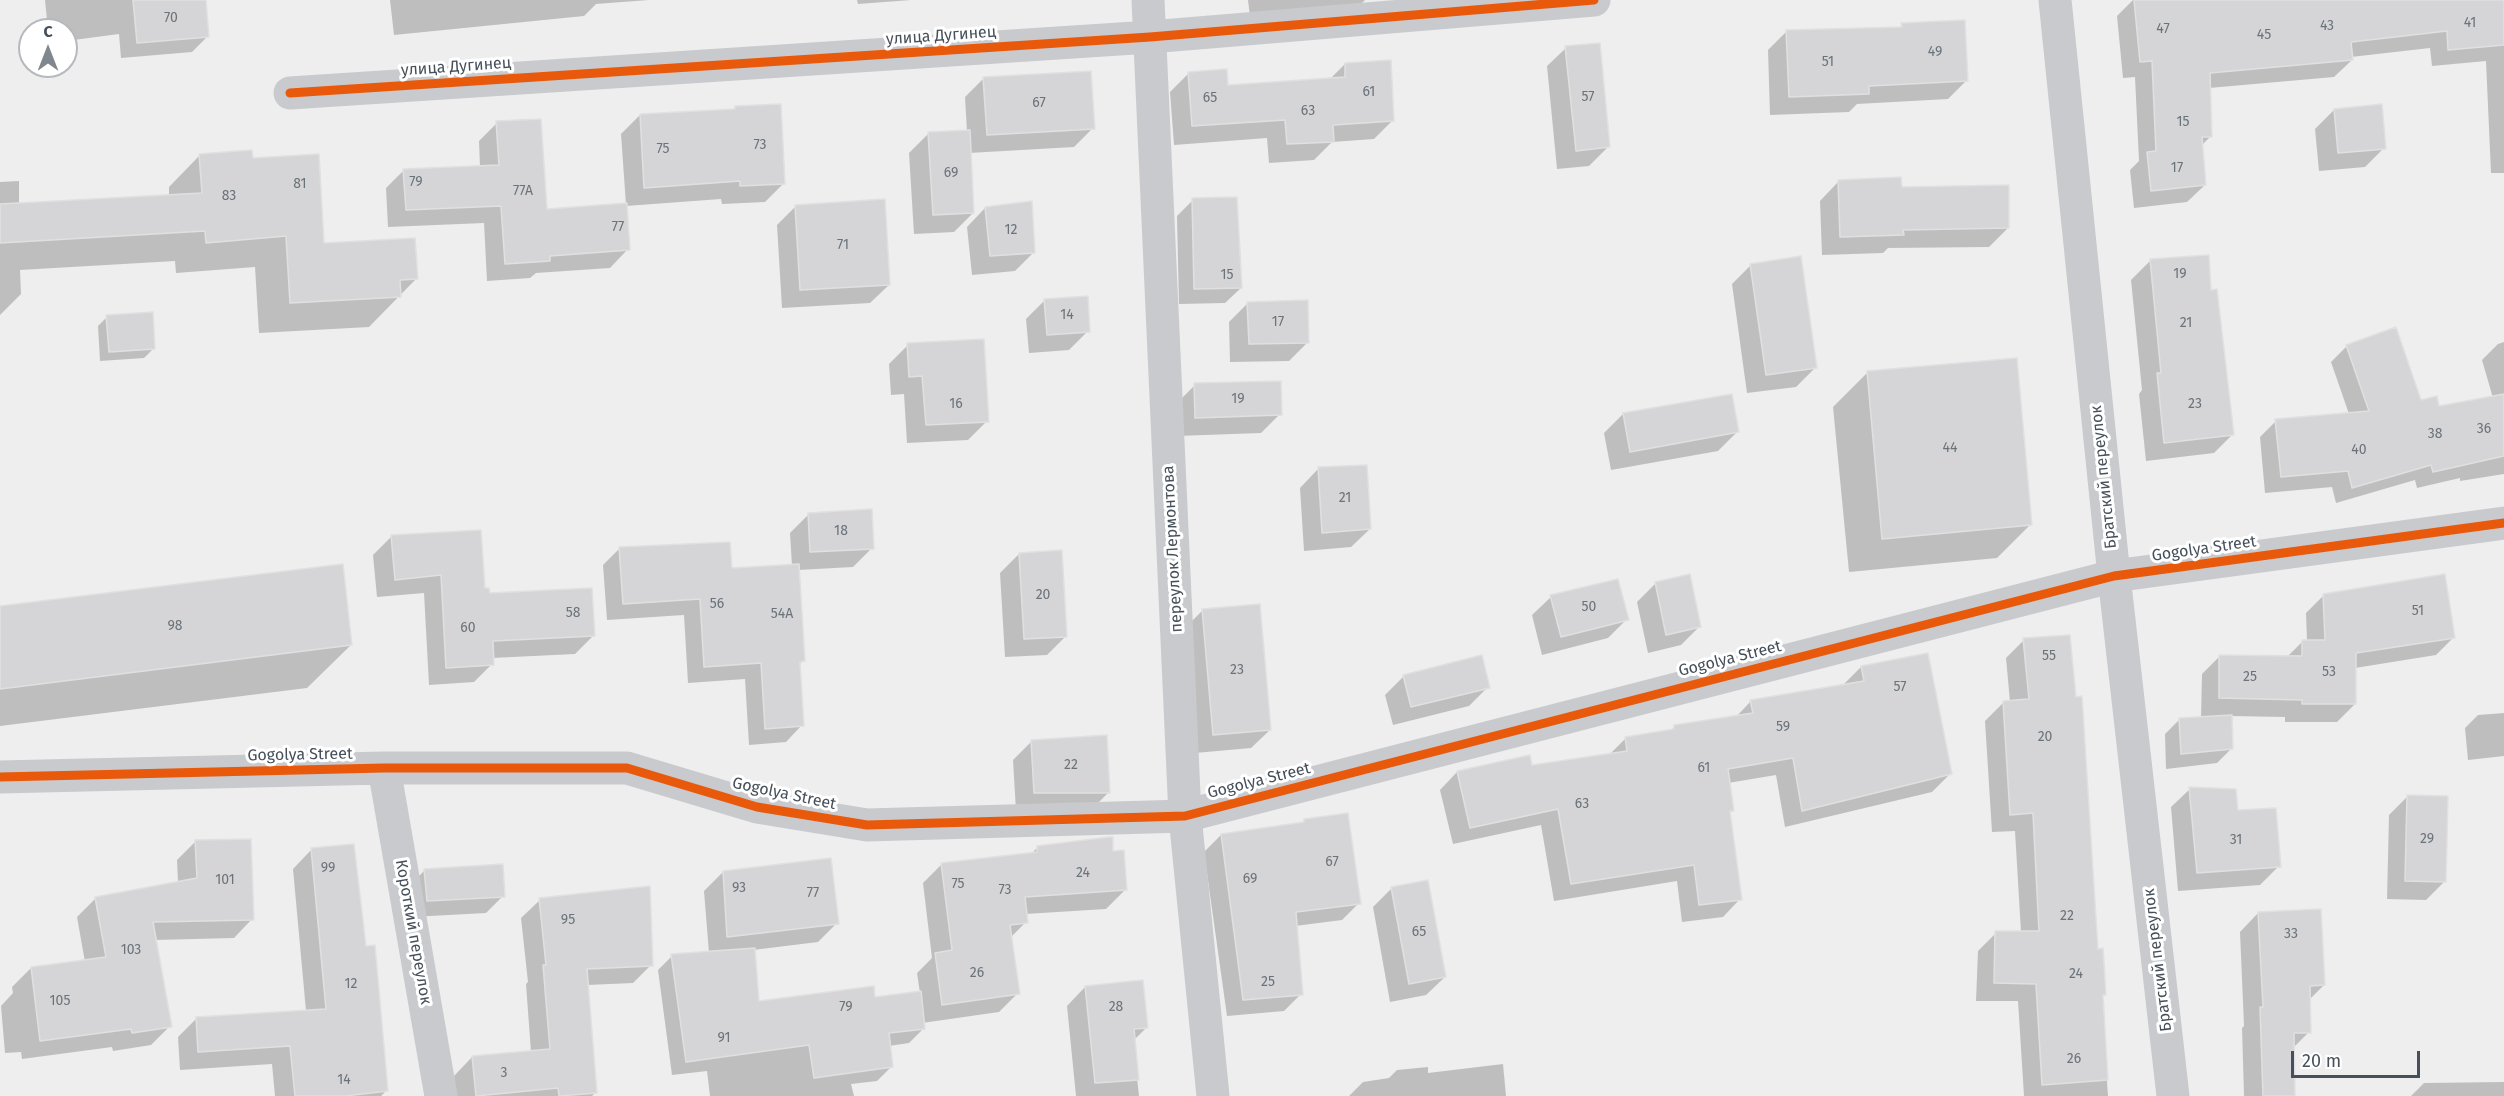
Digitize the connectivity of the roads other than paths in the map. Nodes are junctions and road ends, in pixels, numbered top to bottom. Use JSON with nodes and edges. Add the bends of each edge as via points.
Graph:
{"nodes":[{"id":1,"x":1148,"y":0,"type":"edge"},
{"id":2,"x":1594,"y":0,"type":"edge"},
{"id":3,"x":2055,"y":0,"type":"edge"},
{"id":4,"x":1150,"y":37,"type":"junction"},
{"id":5,"x":290,"y":93,"type":"dead end"},
{"id":6,"x":2504,"y":523,"type":"edge"},
{"id":7,"x":2114,"y":576,"type":"junction"},
{"id":8,"x":384,"y":768,"type":"junction"},
{"id":9,"x":0,"y":777,"type":"edge"},
{"id":10,"x":1185,"y":816,"type":"junction"},
{"id":11,"x":441,"y":1096,"type":"edge"},
{"id":12,"x":1214,"y":1096,"type":"edge"},
{"id":13,"x":2173,"y":1096,"type":"edge"}],
"edges":[{"from":1,"to":4,"type":"street","name":"переулок Лермонтова"},
{"from":2,"to":4,"type":"street","name":"улица Дугинец"},
{"from":3,"to":7,"type":"street","name":"Братский переулок"},
{"from":4,"to":5,"type":"street","name":"улица Дугинец"},
{"from":4,"to":10,"type":"street","name":"переулок Лермонтова"},
{"from":6,"to":7,"type":"street","name":"Gogolya Street"},
{"from":7,"to":10,"type":"street","name":"Gogolya Street"},
{"from":7,"to":13,"type":"street","name":"Братский переулок"},
{"from":8,"to":9,"type":"street","name":"Gogolya Street"},
{"from":8,"to":10,"type":"street","name":"Gogolya Street","via":[[627,768],[757,807],[867,825]]},
{"from":8,"to":11,"type":"street","name":"Короткий переулок"},
{"from":10,"to":12,"type":"street","name":"переулок Лермонтова"}]}
